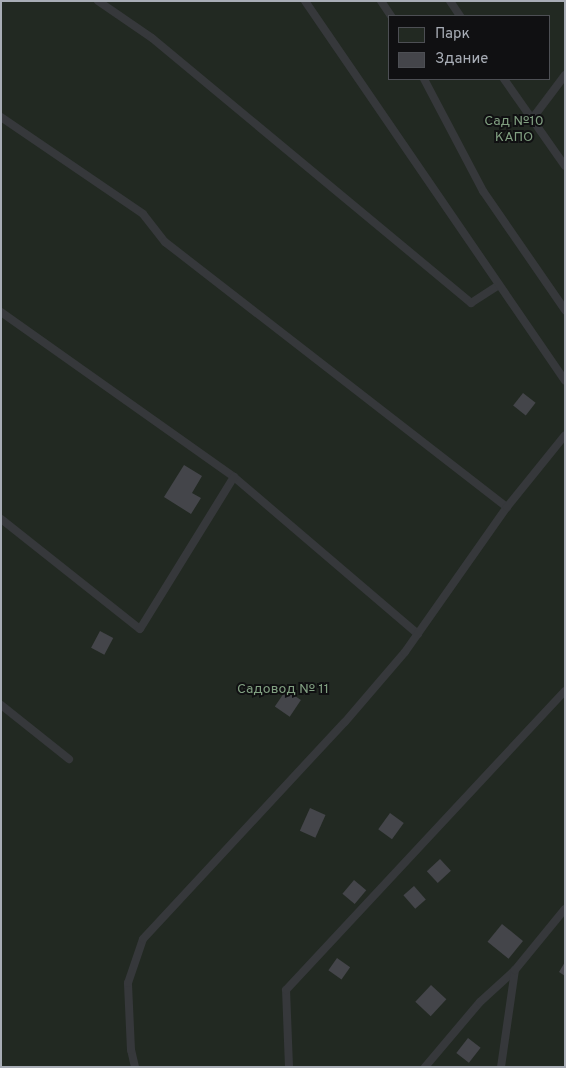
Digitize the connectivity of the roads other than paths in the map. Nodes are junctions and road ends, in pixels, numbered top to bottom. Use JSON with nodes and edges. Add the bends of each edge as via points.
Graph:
{"nodes":[{"id":1,"x":98,"y":1,"type":"edge"},
{"id":2,"x":305,"y":1,"type":"edge"},
{"id":3,"x":381,"y":1,"type":"edge"},
{"id":4,"x":450,"y":1,"type":"edge"},
{"id":5,"x":390,"y":15,"type":"edge"},
{"id":6,"x":459,"y":15,"type":"edge"},
{"id":7,"x":565,"y":76,"type":"edge"},
{"id":8,"x":425,"y":80,"type":"edge"},
{"id":9,"x":505,"y":80,"type":"edge"},
{"id":10,"x":1,"y":117,"type":"edge"},
{"id":11,"x":532,"y":119,"type":"junction"},
{"id":12,"x":565,"y":166,"type":"edge"},
{"id":13,"x":499,"y":285,"type":"junction"},
{"id":14,"x":565,"y":310,"type":"edge"},
{"id":15,"x":1,"y":312,"type":"edge"},
{"id":16,"x":565,"y":381,"type":"edge"},
{"id":17,"x":565,"y":436,"type":"edge"},
{"id":18,"x":234,"y":477,"type":"junction"},
{"id":19,"x":507,"y":507,"type":"junction"},
{"id":20,"x":1,"y":519,"type":"edge"},
{"id":21,"x":418,"y":634,"type":"junction"},
{"id":22,"x":565,"y":691,"type":"edge"},
{"id":23,"x":1,"y":704,"type":"edge"},
{"id":24,"x":69,"y":759,"type":"dead end"},
{"id":25,"x":565,"y":909,"type":"edge"},
{"id":26,"x":515,"y":970,"type":"junction"},
{"id":27,"x":135,"y":1067,"type":"edge"},
{"id":28,"x":289,"y":1067,"type":"edge"},
{"id":29,"x":425,"y":1067,"type":"edge"},
{"id":30,"x":501,"y":1067,"type":"edge"}],
"edges":[{"from":1,"to":13,"type":"lane","via":[[152,38],[471,303]]},
{"from":2,"to":13,"type":"lane"},
{"from":3,"to":5,"type":"lane"},
{"from":4,"to":6,"type":"lane"},
{"from":7,"to":11,"type":"lane"},
{"from":8,"to":14,"type":"lane","via":[[483,191]]},
{"from":9,"to":11,"type":"lane"},
{"from":10,"to":19,"type":"lane","via":[[143,214],[165,242]]},
{"from":11,"to":12,"type":"lane"},
{"from":13,"to":16,"type":"lane"},
{"from":15,"to":18,"type":"lane"},
{"from":17,"to":19,"type":"lane"},
{"from":18,"to":20,"type":"lane","via":[[140,629]]},
{"from":18,"to":21,"type":"lane"},
{"from":19,"to":21,"type":"lane"},
{"from":21,"to":27,"type":"lane","via":[[345,722],[143,939],[128,983],[131,1050]]},
{"from":22,"to":28,"type":"lane","via":[[286,990]]},
{"from":23,"to":24,"type":"lane"},
{"from":25,"to":26,"type":"lane"},
{"from":26,"to":29,"type":"lane","via":[[480,1002]]},
{"from":26,"to":30,"type":"lane"}]}
